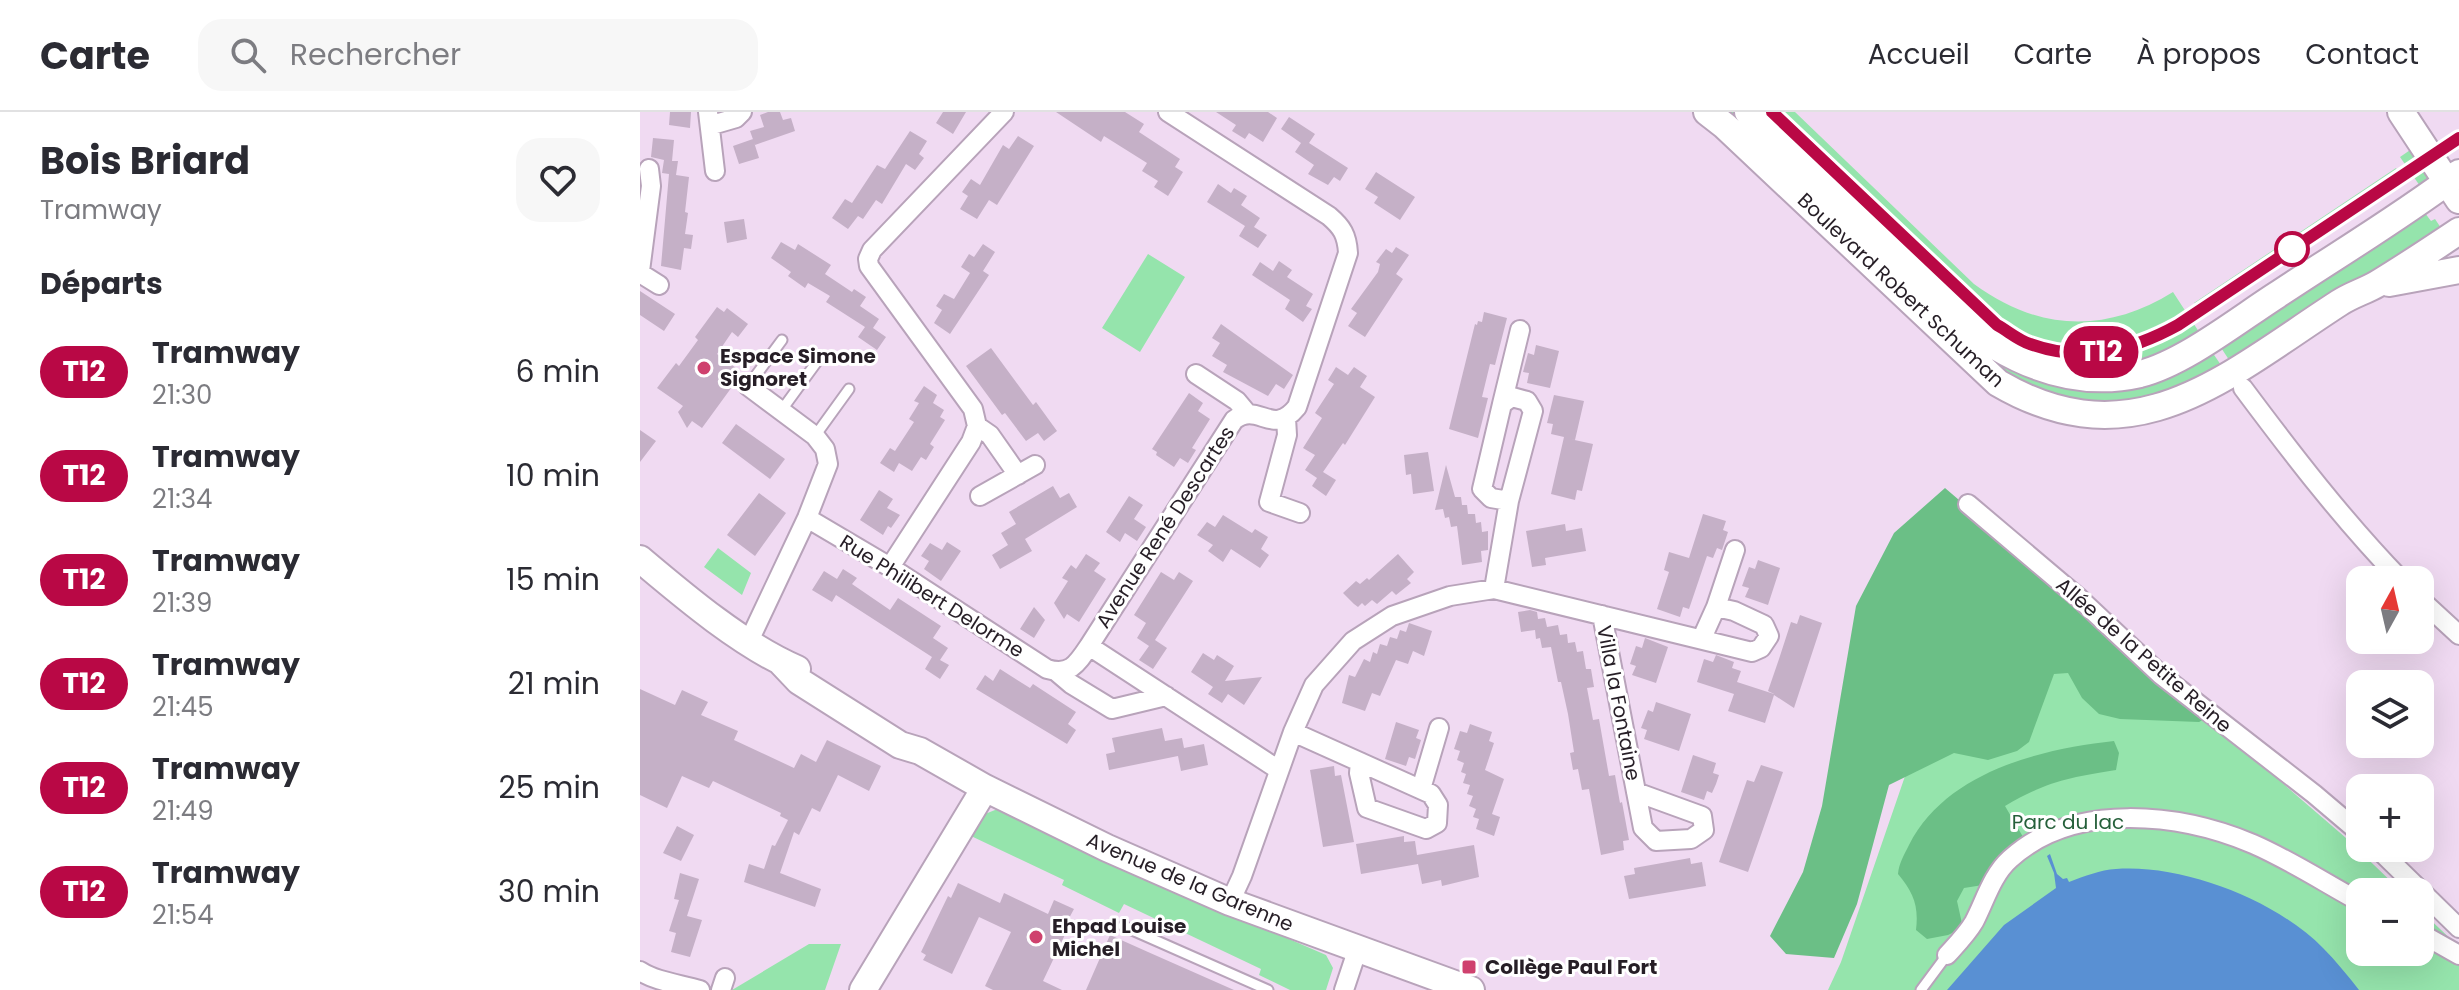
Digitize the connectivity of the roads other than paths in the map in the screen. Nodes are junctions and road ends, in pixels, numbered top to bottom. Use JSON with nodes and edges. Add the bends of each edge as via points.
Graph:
{"nodes":[{"id":1,"x":742,"y":112,"type":"edge"},
{"id":2,"x":1004,"y":112,"type":"edge"},
{"id":3,"x":1168,"y":112,"type":"edge"},
{"id":4,"x":1707,"y":112,"type":"edge"},
{"id":5,"x":1748,"y":112,"type":"edge"},
{"id":6,"x":2401,"y":112,"type":"edge"},
{"id":7,"x":710,"y":118,"type":"edge"},
{"id":8,"x":649,"y":169,"type":"dead end"},
{"id":9,"x":715,"y":171,"type":"dead end"},
{"id":10,"x":2455,"y":185,"type":"edge"},
{"id":11,"x":2459,"y":231,"type":"edge"},
{"id":12,"x":2459,"y":270,"type":"edge"},
{"id":13,"x":640,"y":272,"type":"edge"},
{"id":14,"x":659,"y":285,"type":"dead end"},
{"id":15,"x":2374,"y":285,"type":"junction"},
{"id":16,"x":1520,"y":330,"type":"dead end"},
{"id":17,"x":782,"y":340,"type":"dead end"},
{"id":18,"x":816,"y":363,"type":"dead end"},
{"id":19,"x":1196,"y":374,"type":"dead end"},
{"id":20,"x":748,"y":386,"type":"joint"},
{"id":21,"x":2243,"y":388,"type":"dead end"},
{"id":22,"x":849,"y":389,"type":"dead end"},
{"id":23,"x":1502,"y":404,"type":"junction"},
{"id":24,"x":781,"y":411,"type":"junction"},
{"id":25,"x":1247,"y":413,"type":"junction"},
{"id":26,"x":1286,"y":418,"type":"junction"},
{"id":27,"x":977,"y":426,"type":"junction"},
{"id":28,"x":815,"y":436,"type":"junction"},
{"id":29,"x":1035,"y":465,"type":"dead end"},
{"id":30,"x":1018,"y":475,"type":"junction"},
{"id":31,"x":980,"y":496,"type":"dead end"},
{"id":32,"x":1509,"y":501,"type":"junction"},
{"id":33,"x":1968,"y":504,"type":"dead end"},
{"id":34,"x":1300,"y":513,"type":"dead end"},
{"id":35,"x":807,"y":518,"type":"junction"},
{"id":36,"x":1735,"y":550,"type":"dead end"},
{"id":37,"x":640,"y":559,"type":"edge"},
{"id":38,"x":2388,"y":566,"type":"edge"},
{"id":39,"x":890,"y":567,"type":"junction"},
{"id":40,"x":1494,"y":589,"type":"junction"},
{"id":41,"x":1716,"y":607,"type":"junction"},
{"id":42,"x":2434,"y":612,"type":"edge"},
{"id":43,"x":1602,"y":615,"type":"junction"},
{"id":44,"x":2459,"y":635,"type":"edge"},
{"id":45,"x":1702,"y":638,"type":"junction"},
{"id":46,"x":749,"y":641,"type":"junction"},
{"id":47,"x":1089,"y":646,"type":"junction"},
{"id":48,"x":1058,"y":673,"type":"junction"},
{"id":49,"x":1166,"y":696,"type":"junction"},
{"id":50,"x":1439,"y":728,"type":"dead end"},
{"id":51,"x":1293,"y":732,"type":"junction"},
{"id":52,"x":1360,"y":762,"type":"junction"},
{"id":53,"x":1279,"y":770,"type":"junction"},
{"id":54,"x":985,"y":788,"type":"junction"},
{"id":55,"x":1421,"y":789,"type":"junction"},
{"id":56,"x":1636,"y":792,"type":"dead end"},
{"id":57,"x":2346,"y":821,"type":"edge"},
{"id":58,"x":2391,"y":862,"type":"edge"},
{"id":59,"x":2346,"y":894,"type":"edge"},
{"id":60,"x":1230,"y":902,"type":"junction"},
{"id":61,"x":1123,"y":926,"type":"dead end"},
{"id":62,"x":2459,"y":928,"type":"edge"},
{"id":63,"x":2434,"y":941,"type":"edge"},
{"id":64,"x":1357,"y":951,"type":"junction"},
{"id":65,"x":1947,"y":955,"type":"joint"},
{"id":66,"x":2459,"y":955,"type":"edge"},
{"id":67,"x":640,"y":971,"type":"edge"},
{"id":68,"x":700,"y":990,"type":"edge"},
{"id":69,"x":863,"y":990,"type":"edge"},
{"id":70,"x":1268,"y":990,"type":"edge"},
{"id":71,"x":1344,"y":990,"type":"edge"},
{"id":72,"x":1471,"y":990,"type":"edge"},
{"id":73,"x":1921,"y":990,"type":"edge"}],
"edges":[{"from":1,"to":7,"type":"street","via":[[736,118]]},
{"from":2,"to":27,"type":"street","via":[[868,259],[973,409]]},
{"from":3,"to":26,"type":"street","via":[[1329,216],[1345,233],[1348,253],[1341,278],[1303,392]]},
{"from":4,"to":15,"type":"main road","name":"Boulevard Robert Schuman","via":[[1998,383],[2055,410],[2110,416],[2165,406],[2233,373]]},
{"from":5,"to":10,"type":"main road","via":[[1995,346],[2050,373],[2090,379],[2163,366]]},
{"from":6,"to":10,"type":"main road"},
{"from":7,"to":9,"type":"street"},
{"from":8,"to":13,"type":"street"},
{"from":11,"to":15,"type":"main road","name":"Boulevard Robert Schuman"},
{"from":12,"to":15,"type":"main road","name":"Boulevard Robert Schuman"},
{"from":13,"to":14,"type":"street"},
{"from":16,"to":23,"type":"street"},
{"from":17,"to":20,"type":"lane"},
{"from":18,"to":24,"type":"lane"},
{"from":19,"to":25,"type":"street","name":"Avenue René Descartes"},
{"from":20,"to":24,"type":"street"},
{"from":21,"to":38,"type":"street","via":[[2301,466]]},
{"from":22,"to":28,"type":"lane"},
{"from":23,"to":32,"type":"street","via":[[1482,489],[1491,498]]},
{"from":23,"to":32,"type":"street","via":[[1512,397],[1527,401],[1533,411]]},
{"from":24,"to":28,"type":"street"},
{"from":25,"to":26,"type":"street","name":"Avenue René Descartes","via":[[1272,421]]},
{"from":25,"to":47,"type":"street","name":"Avenue René Descartes","via":[[1234,420],[1216,446]]},
{"from":26,"to":34,"type":"street","via":[[1287,435],[1269,502]]},
{"from":27,"to":30,"type":"street","via":[[990,435]]},
{"from":27,"to":39,"type":"street"},
{"from":28,"to":35,"type":"street","via":[[828,464]]},
{"from":29,"to":30,"type":"street"},
{"from":30,"to":31,"type":"street"},
{"from":32,"to":40,"type":"street"},
{"from":33,"to":57,"type":"street","name":"Allée de la Petite Reine","via":[[2161,675]]},
{"from":35,"to":39,"type":"street","name":"Rue Philibert Delorme"},
{"from":35,"to":46,"type":"street"},
{"from":36,"to":41,"type":"street"},
{"from":37,"to":46,"type":"main road","name":"Avenue de la Garenne"},
{"from":39,"to":48,"type":"street","name":"Rue Philibert Delorme"},
{"from":40,"to":43,"type":"street"},
{"from":40,"to":51,"type":"street","via":[[1419,606],[1353,641],[1314,685]]},
{"from":41,"to":45,"type":"street"},
{"from":41,"to":45,"type":"street","via":[[1764,625],[1769,636],[1752,652]]},
{"from":42,"to":44,"type":"street"},
{"from":43,"to":45,"type":"street"},
{"from":43,"to":56,"type":"street","name":"Villa la Fontaine"},
{"from":46,"to":54,"type":"main road","name":"Avenue de la Garenne","via":[[833,704]]},
{"from":47,"to":48,"type":"street","via":[[1075,666]]},
{"from":47,"to":49,"type":"street"},
{"from":48,"to":49,"type":"street","name":"Rue Philibert Delorme","via":[[1112,709]]},
{"from":49,"to":53,"type":"street"},
{"from":50,"to":55,"type":"street"},
{"from":51,"to":52,"type":"street"},
{"from":51,"to":53,"type":"street"},
{"from":52,"to":55,"type":"street"},
{"from":52,"to":55,"type":"street","via":[[1367,808],[1426,829],[1437,823],[1438,805]]},
{"from":53,"to":60,"type":"street"},
{"from":54,"to":60,"type":"main road","name":"Avenue de la Garenne"},
{"from":54,"to":69,"type":"main road","via":[[950,832]]},
{"from":58,"to":62,"type":"street"},
{"from":59,"to":65,"type":"street","via":[[2252,844],[2215,832],[2155,820],[2105,820],[2030,843],[2008,861],[1968,930]]},
{"from":60,"to":64,"type":"main road","name":"Avenue de la Garenne"},
{"from":61,"to":70,"type":"lane"},
{"from":63,"to":66,"type":"street"},
{"from":64,"to":71,"type":"street"},
{"from":64,"to":72,"type":"main road","name":"Avenue de la Garenne"},
{"from":65,"to":73,"type":"lane"},
{"from":67,"to":68,"type":"street"}]}
